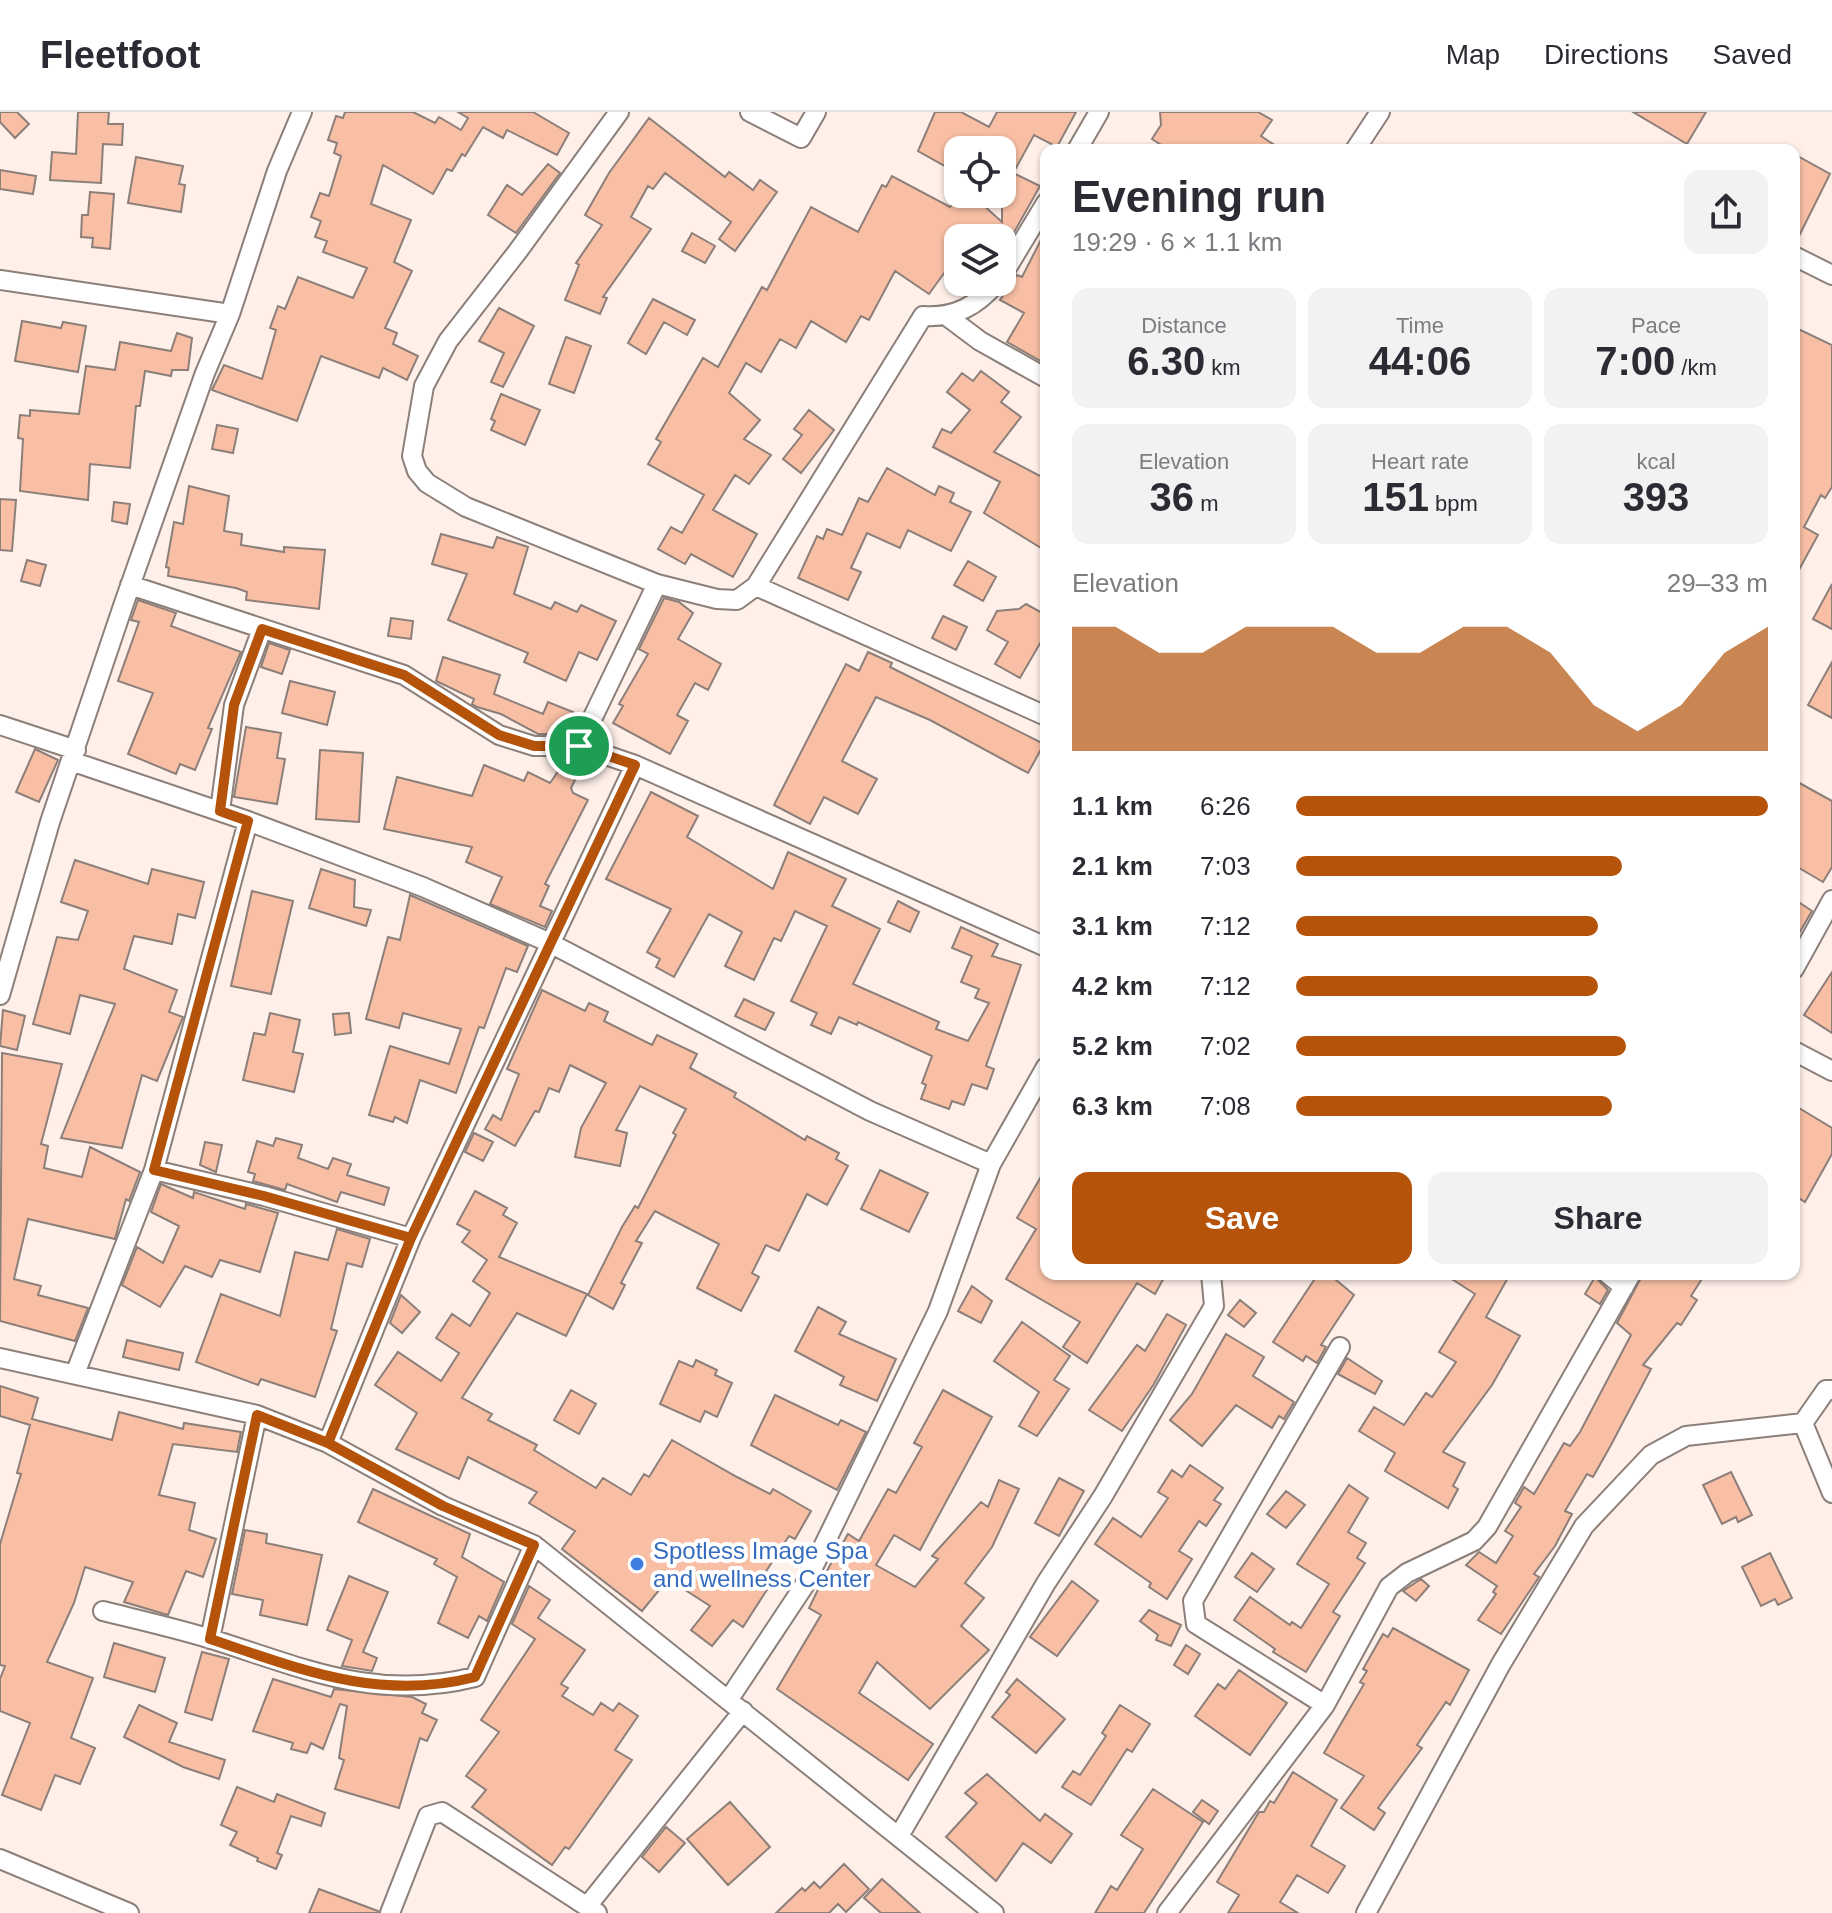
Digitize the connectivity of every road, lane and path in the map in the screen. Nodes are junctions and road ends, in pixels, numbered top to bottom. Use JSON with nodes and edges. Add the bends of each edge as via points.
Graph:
{"nodes":[{"id":1,"x":302,"y":112,"type":"edge"},
{"id":2,"x":619,"y":112,"type":"edge"},
{"id":3,"x":750,"y":112,"type":"edge"},
{"id":4,"x":816,"y":112,"type":"edge"},
{"id":5,"x":1099,"y":112,"type":"edge"},
{"id":6,"x":1374,"y":114,"type":"edge"},
{"id":7,"x":1080,"y":144,"type":"edge"},
{"id":8,"x":1358,"y":144,"type":"edge"},
{"id":9,"x":1040,"y":213,"type":"edge"},
{"id":10,"x":1016,"y":253,"type":"edge"},
{"id":11,"x":1800,"y":259,"type":"edge"},
{"id":12,"x":1832,"y":275,"type":"edge"},
{"id":13,"x":0,"y":280,"type":"edge"},
{"id":14,"x":985,"y":296,"type":"edge"},
{"id":15,"x":230,"y":314,"type":"junction"},
{"id":16,"x":948,"y":317,"type":"junction"},
{"id":17,"x":1040,"y":375,"type":"edge"},
{"id":18,"x":657,"y":584,"type":"junction"},
{"id":19,"x":130,"y":585,"type":"junction"},
{"id":20,"x":756,"y":586,"type":"junction"},
{"id":21,"x":262,"y":629,"type":"junction"},
{"id":22,"x":1040,"y":713,"type":"edge"},
{"id":23,"x":0,"y":725,"type":"edge"},
{"id":24,"x":579,"y":746,"type":"junction"},
{"id":25,"x":73,"y":756,"type":"junction"},
{"id":26,"x":635,"y":765,"type":"junction"},
{"id":27,"x":220,"y":811,"type":"junction"},
{"id":28,"x":248,"y":821,"type":"junction"},
{"id":29,"x":1832,"y":900,"type":"edge"},
{"id":30,"x":548,"y":942,"type":"junction"},
{"id":31,"x":1040,"y":944,"type":"edge"},
{"id":32,"x":7,"y":950,"type":"edge"},
{"id":33,"x":1800,"y":958,"type":"edge"},
{"id":34,"x":0,"y":995,"type":"edge"},
{"id":35,"x":1800,"y":1054,"type":"edge"},
{"id":36,"x":1832,"y":1071,"type":"edge"},
{"id":37,"x":1040,"y":1078,"type":"edge"},
{"id":38,"x":991,"y":1164,"type":"junction"},
{"id":39,"x":154,"y":1170,"type":"junction"},
{"id":40,"x":411,"y":1238,"type":"junction"},
{"id":41,"x":1212,"y":1280,"type":"edge"},
{"id":42,"x":1627,"y":1280,"type":"edge"},
{"id":43,"x":1340,"y":1347,"type":"dead end"},
{"id":44,"x":4,"y":1359,"type":"edge"},
{"id":45,"x":75,"y":1374,"type":"junction"},
{"id":46,"x":0,"y":1378,"type":"edge"},
{"id":47,"x":1832,"y":1390,"type":"edge"},
{"id":48,"x":257,"y":1415,"type":"junction"},
{"id":49,"x":1803,"y":1423,"type":"junction"},
{"id":50,"x":328,"y":1443,"type":"junction"},
{"id":51,"x":1832,"y":1493,"type":"edge"},
{"id":52,"x":534,"y":1545,"type":"junction"},
{"id":53,"x":103,"y":1611,"type":"dead end"},
{"id":54,"x":210,"y":1639,"type":"junction"},
{"id":55,"x":736,"y":1705,"type":"junction"},
{"id":56,"x":1325,"y":1705,"type":"junction"},
{"id":57,"x":899,"y":1836,"type":"junction"},
{"id":58,"x":0,"y":1859,"type":"edge"},
{"id":59,"x":593,"y":1909,"type":"edge"},
{"id":60,"x":129,"y":1913,"type":"edge"},
{"id":61,"x":390,"y":1913,"type":"edge"},
{"id":62,"x":994,"y":1913,"type":"edge"},
{"id":63,"x":1167,"y":1913,"type":"edge"},
{"id":64,"x":1366,"y":1913,"type":"edge"}],
"edges":[{"from":1,"to":15,"type":"street"},
{"from":2,"to":18,"type":"street","via":[[448,341],[424,386],[412,456],[427,483],[466,507]]},
{"from":3,"to":4,"type":"street","via":[[801,138]]},
{"from":5,"to":7,"type":"street"},
{"from":6,"to":8,"type":"street"},
{"from":9,"to":10,"type":"street"},
{"from":11,"to":12,"type":"street"},
{"from":13,"to":15,"type":"street"},
{"from":14,"to":16,"type":"street"},
{"from":15,"to":19,"type":"street"},
{"from":16,"to":17,"type":"street"},
{"from":16,"to":20,"type":"street","via":[[923,316]]},
{"from":18,"to":20,"type":"street","via":[[737,600]]},
{"from":18,"to":24,"type":"street"},
{"from":19,"to":21,"type":"street"},
{"from":19,"to":25,"type":"street"},
{"from":20,"to":22,"type":"street"},
{"from":21,"to":24,"type":"street","via":[[404,675],[499,735],[534,746]]},
{"from":21,"to":27,"type":"street","via":[[234,705]]},
{"from":23,"to":25,"type":"street"},
{"from":24,"to":26,"type":"street"},
{"from":25,"to":27,"type":"street"},
{"from":25,"to":32,"type":"street"},
{"from":26,"to":30,"type":"street"},
{"from":26,"to":31,"type":"street"},
{"from":27,"to":28,"type":"street"},
{"from":28,"to":30,"type":"street","via":[[423,887]]},
{"from":28,"to":39,"type":"street"},
{"from":29,"to":33,"type":"street"},
{"from":30,"to":38,"type":"street","via":[[870,1111]]},
{"from":30,"to":40,"type":"street"},
{"from":32,"to":34,"type":"street"},
{"from":35,"to":36,"type":"street"},
{"from":37,"to":38,"type":"street"},
{"from":38,"to":55,"type":"street","via":[[938,1311],[804,1586]]},
{"from":39,"to":40,"type":"street"},
{"from":39,"to":45,"type":"street"},
{"from":40,"to":50,"type":"street"},
{"from":41,"to":57,"type":"street","via":[[1214,1306]]},
{"from":42,"to":56,"type":"street","via":[[1487,1527],[1474,1541],[1389,1587]]},
{"from":43,"to":56,"type":"street","via":[[1193,1601],[1196,1624]]},
{"from":44,"to":45,"type":"street"},
{"from":44,"to":46,"type":"street"},
{"from":45,"to":48,"type":"street"},
{"from":47,"to":49,"type":"street","via":[[1826,1390]]},
{"from":48,"to":50,"type":"street"},
{"from":48,"to":54,"type":"street"},
{"from":49,"to":51,"type":"street"},
{"from":49,"to":64,"type":"street","via":[[1686,1436],[1651,1455],[1584,1526],[1501,1664]]},
{"from":50,"to":52,"type":"street","via":[[443,1506]]},
{"from":52,"to":54,"type":"street","via":[[475,1677],[401,1687],[334,1680]]},
{"from":52,"to":55,"type":"street"},
{"from":53,"to":54,"type":"street"},
{"from":55,"to":57,"type":"street"},
{"from":55,"to":59,"type":"street"},
{"from":56,"to":63,"type":"street"},
{"from":57,"to":62,"type":"street"},
{"from":58,"to":60,"type":"street"},
{"from":59,"to":61,"type":"street","via":[[442,1812],[432,1812]]}]}
